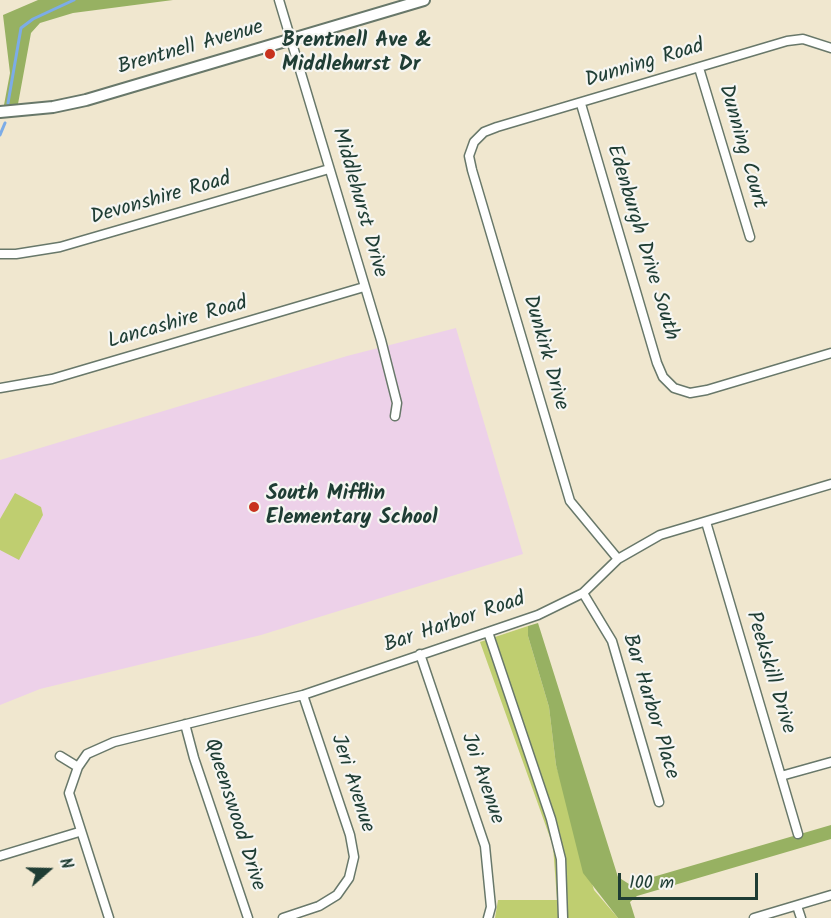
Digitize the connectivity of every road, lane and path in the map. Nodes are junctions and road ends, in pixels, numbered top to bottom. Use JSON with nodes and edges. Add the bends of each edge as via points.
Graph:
{"nodes":[{"id":1,"x":279,"y":0,"type":"edge"},
{"id":2,"x":424,"y":0,"type":"edge"},
{"id":3,"x":291,"y":40,"type":"junction"},
{"id":4,"x":831,"y":48,"type":"edge"},
{"id":5,"x":699,"y":68,"type":"junction"},
{"id":6,"x":581,"y":104,"type":"junction"},
{"id":7,"x":0,"y":112,"type":"edge"},
{"id":8,"x":474,"y":142,"type":"joint"},
{"id":9,"x":329,"y":169,"type":"junction"},
{"id":10,"x":750,"y":237,"type":"dead end"},
{"id":11,"x":0,"y":254,"type":"edge"},
{"id":12,"x":364,"y":287,"type":"junction"},
{"id":13,"x":831,"y":353,"type":"edge"},
{"id":14,"x":0,"y":388,"type":"edge"},
{"id":15,"x":395,"y":416,"type":"dead end"},
{"id":16,"x":831,"y":484,"type":"edge"},
{"id":17,"x":706,"y":522,"type":"junction"},
{"id":18,"x":618,"y":559,"type":"junction"},
{"id":19,"x":583,"y":593,"type":"junction"},
{"id":20,"x":488,"y":632,"type":"junction"},
{"id":21,"x":420,"y":654,"type":"junction"},
{"id":22,"x":303,"y":695,"type":"junction"},
{"id":23,"x":186,"y":724,"type":"junction"},
{"id":24,"x":60,"y":756,"type":"dead end"},
{"id":25,"x":831,"y":762,"type":"edge"},
{"id":26,"x":78,"y":767,"type":"junction"},
{"id":27,"x":781,"y":776,"type":"junction"},
{"id":28,"x":659,"y":802,"type":"dead end"},
{"id":29,"x":80,"y":832,"type":"junction"},
{"id":30,"x":798,"y":834,"type":"dead end"},
{"id":31,"x":0,"y":856,"type":"edge"},
{"id":32,"x":831,"y":895,"type":"edge"},
{"id":33,"x":797,"y":906,"type":"junction"},
{"id":34,"x":109,"y":918,"type":"edge"},
{"id":35,"x":248,"y":918,"type":"edge"},
{"id":36,"x":284,"y":918,"type":"edge"},
{"id":37,"x":488,"y":918,"type":"edge"},
{"id":38,"x":563,"y":918,"type":"edge"},
{"id":39,"x":754,"y":918,"type":"edge"},
{"id":40,"x":801,"y":918,"type":"edge"}],
"edges":[{"from":1,"to":3,"type":"street","name":"Middlehurst Drive"},
{"from":2,"to":3,"type":"street","name":"Brentnell Avenue"},
{"from":3,"to":7,"type":"street","name":"Brentnell Avenue","via":[[86,100]]},
{"from":3,"to":9,"type":"street","name":"Middlehurst Drive"},
{"from":4,"to":5,"type":"street","name":"Dunning Road","via":[[803,39],[787,41]]},
{"from":5,"to":6,"type":"street","name":"Dunning Road"},
{"from":5,"to":10,"type":"street","name":"Dunning Court"},
{"from":6,"to":8,"type":"street","name":"Dunning Road","via":[[497,127]]},
{"from":6,"to":13,"type":"street","name":"Edenburgh Drive South","via":[[657,363],[674,388],[690,393],[707,390]]},
{"from":8,"to":18,"type":"street","name":"Dunkirk Drive","via":[[469,156],[472,170],[570,501]]},
{"from":9,"to":11,"type":"street","name":"Devonshire Road","via":[[60,248]]},
{"from":9,"to":12,"type":"street","name":"Middlehurst Drive"},
{"from":12,"to":14,"type":"street","name":"Lancashire Road","via":[[52,379]]},
{"from":12,"to":15,"type":"street","name":"Middlehurst Drive","via":[[397,403]]},
{"from":16,"to":17,"type":"street","name":"Bar Harbor Road"},
{"from":17,"to":18,"type":"street","name":"Bar Harbor Road","via":[[660,535]]},
{"from":17,"to":27,"type":"street","name":"Peekskill Drive"},
{"from":18,"to":19,"type":"street","name":"Bar Harbor Road"},
{"from":19,"to":20,"type":"street","name":"Bar Harbor Road","via":[[538,615]]},
{"from":19,"to":28,"type":"street","name":"Bar Harbor Place","via":[[612,641]]},
{"from":20,"to":21,"type":"street","name":"Bar Harbor Road"},
{"from":20,"to":38,"type":"street","via":[[551,819],[561,859]]},
{"from":21,"to":22,"type":"street","name":"Bar Harbor Road"},
{"from":21,"to":37,"type":"street","name":"Joi Avenue","via":[[485,846],[491,907]]},
{"from":22,"to":23,"type":"street","name":"Bar Harbor Road"},
{"from":22,"to":36,"type":"street","name":"Jeri Avenue","via":[[354,856],[350,878],[337,895]]},
{"from":23,"to":26,"type":"street","name":"Bar Harbor Road","via":[[114,742],[87,754]]},
{"from":23,"to":35,"type":"street","name":"Queenswood Drive"},
{"from":24,"to":26,"type":"street"},
{"from":25,"to":27,"type":"street"},
{"from":26,"to":29,"type":"street","via":[[69,793]]},
{"from":27,"to":30,"type":"street","name":"Peekskill Drive"},
{"from":29,"to":31,"type":"street"},
{"from":29,"to":34,"type":"street"},
{"from":32,"to":33,"type":"street"},
{"from":33,"to":39,"type":"street"},
{"from":33,"to":40,"type":"street"}]}
